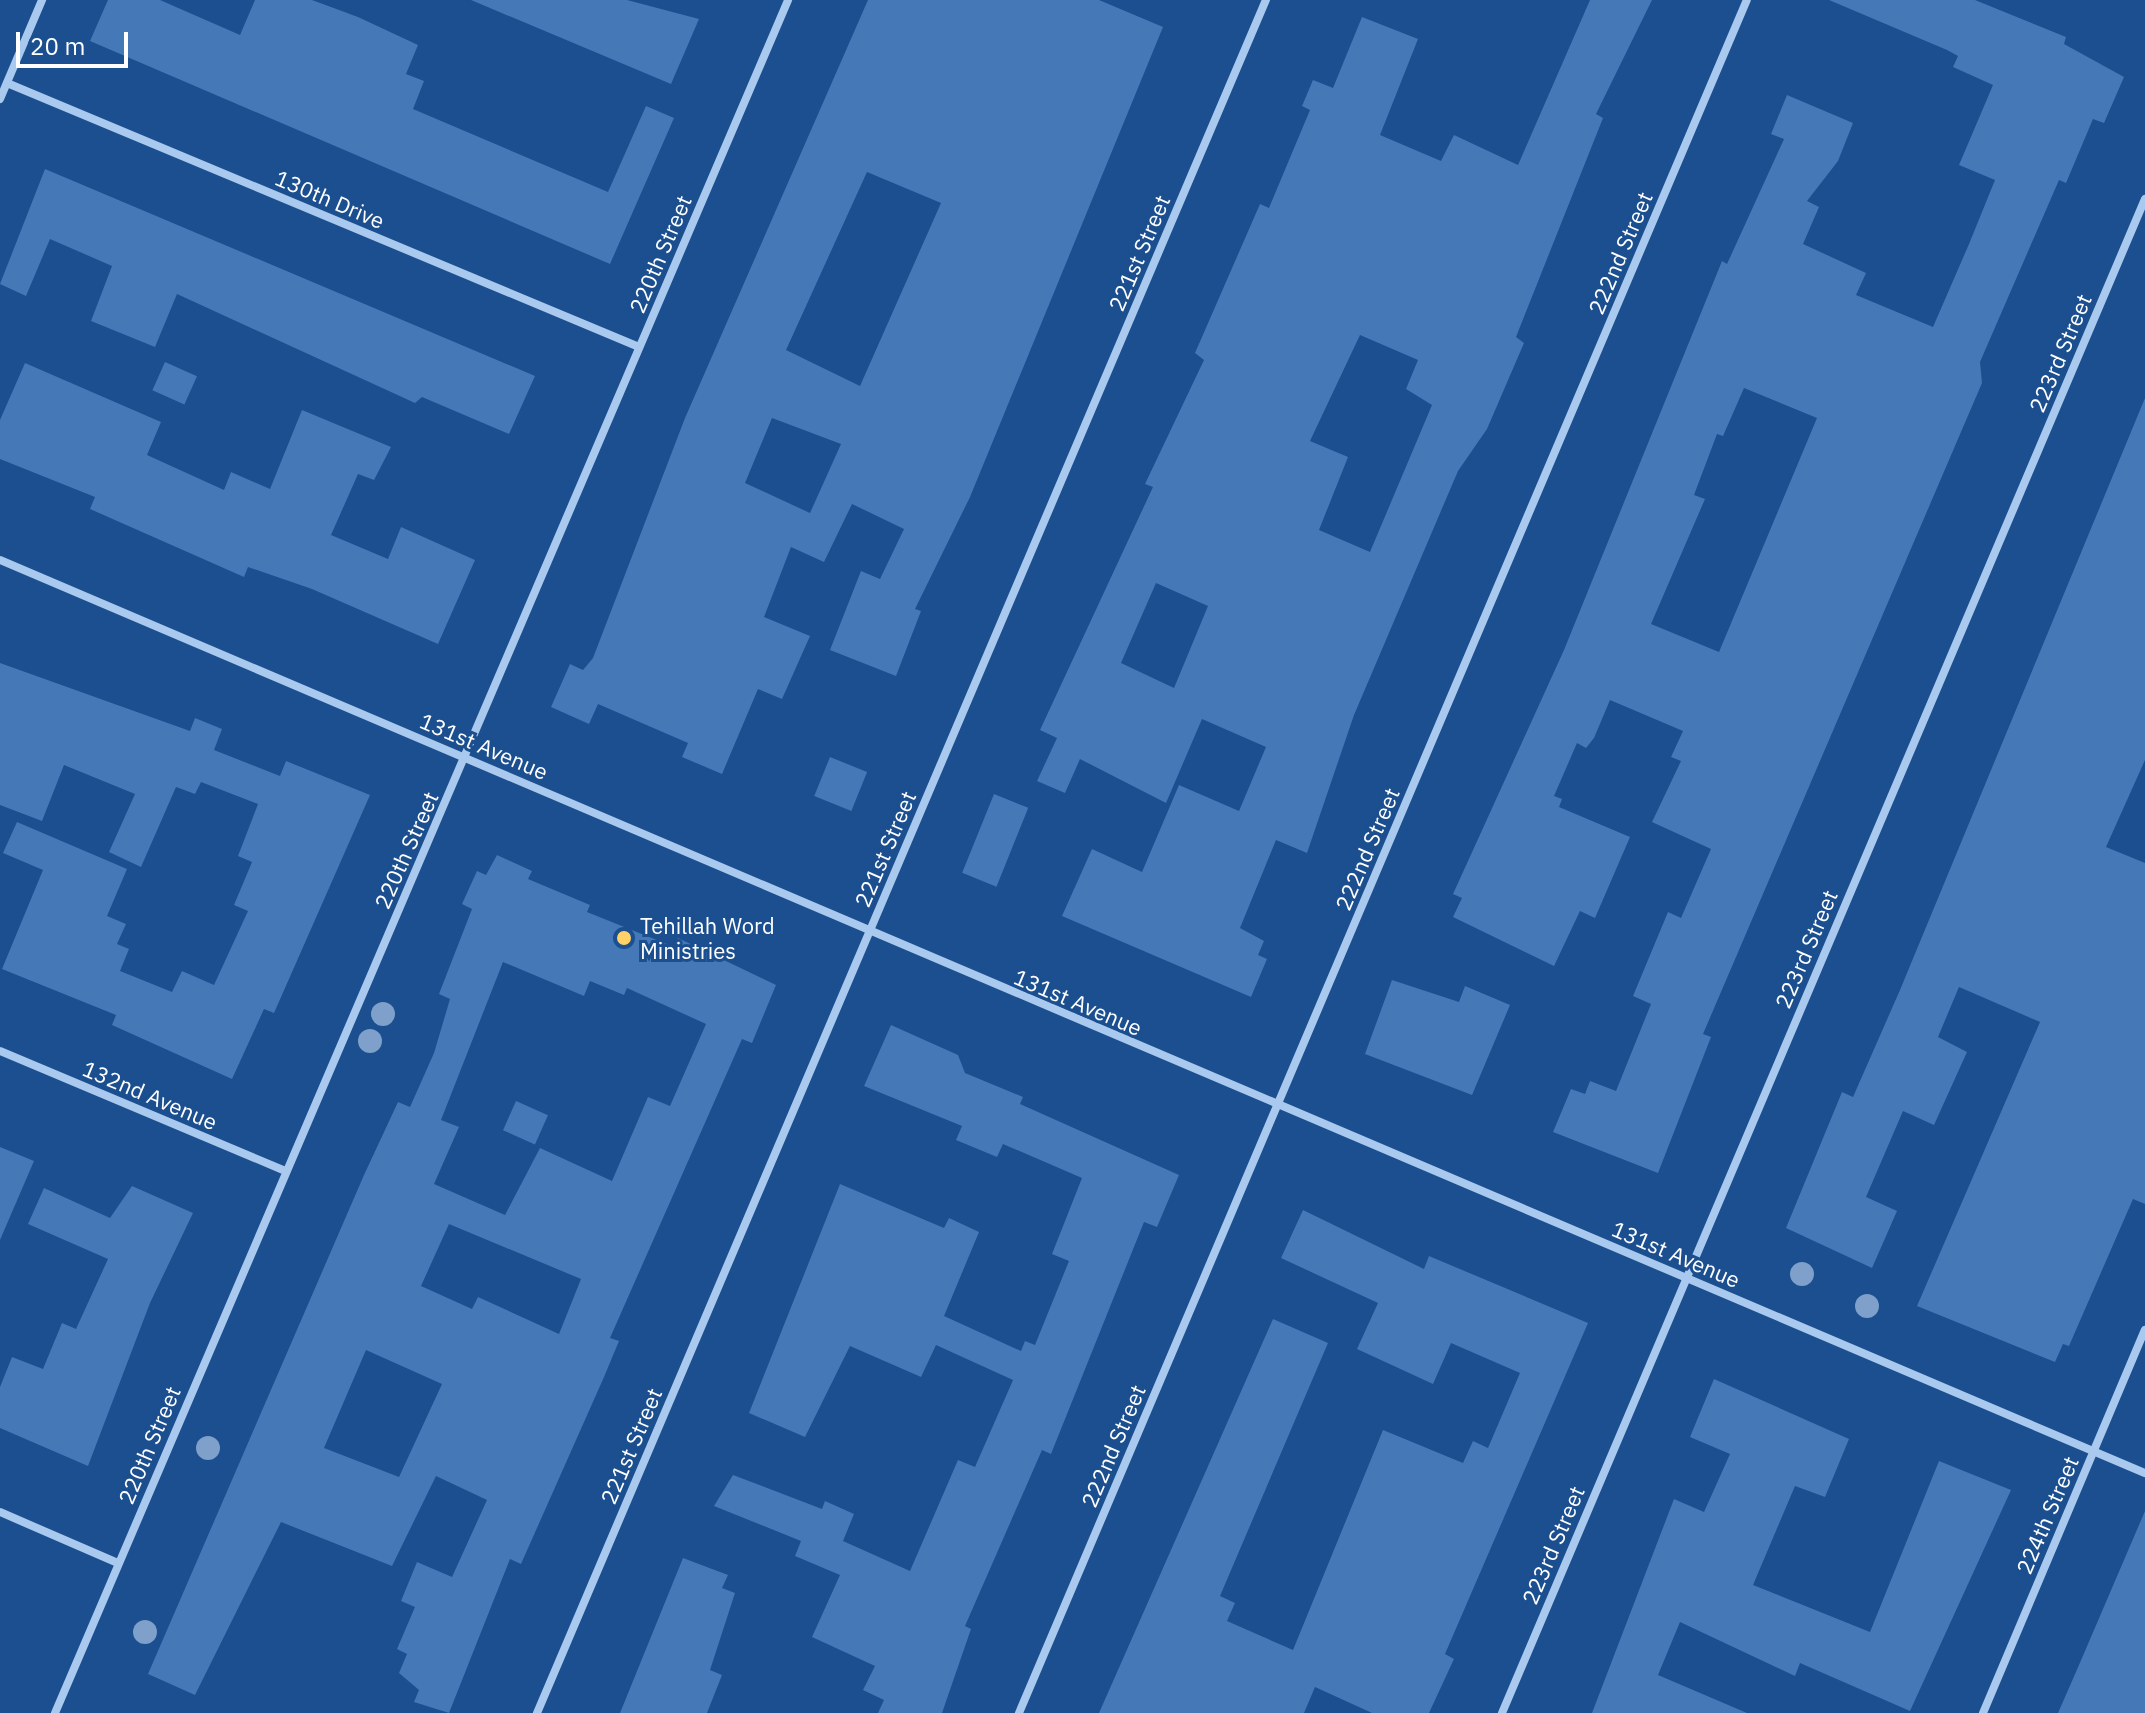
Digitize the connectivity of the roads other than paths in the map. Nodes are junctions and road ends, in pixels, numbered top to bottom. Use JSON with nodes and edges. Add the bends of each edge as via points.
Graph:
{"nodes":[{"id":1,"x":42,"y":0,"type":"edge"},
{"id":2,"x":788,"y":0,"type":"edge"},
{"id":3,"x":1266,"y":0,"type":"edge"},
{"id":4,"x":1747,"y":0,"type":"edge"},
{"id":5,"x":7,"y":83,"type":"junction"},
{"id":6,"x":0,"y":99,"type":"edge"},
{"id":7,"x":2145,"y":199,"type":"edge"},
{"id":8,"x":639,"y":347,"type":"junction"},
{"id":9,"x":0,"y":560,"type":"edge"},
{"id":10,"x":467,"y":757,"type":"junction"},
{"id":11,"x":869,"y":933,"type":"junction"},
{"id":12,"x":0,"y":1051,"type":"edge"},
{"id":13,"x":1277,"y":1107,"type":"junction"},
{"id":14,"x":285,"y":1171,"type":"junction"},
{"id":15,"x":1686,"y":1277,"type":"junction"},
{"id":16,"x":2145,"y":1330,"type":"edge"},
{"id":17,"x":2094,"y":1451,"type":"junction"},
{"id":18,"x":2145,"y":1473,"type":"edge"},
{"id":19,"x":0,"y":1512,"type":"edge"},
{"id":20,"x":118,"y":1563,"type":"junction"},
{"id":21,"x":55,"y":1713,"type":"edge"},
{"id":22,"x":537,"y":1713,"type":"edge"},
{"id":23,"x":1019,"y":1713,"type":"edge"},
{"id":24,"x":1502,"y":1713,"type":"edge"},
{"id":25,"x":1983,"y":1713,"type":"edge"}],
"edges":[{"from":1,"to":5,"type":"street"},
{"from":2,"to":8,"type":"street","name":"220th Street"},
{"from":3,"to":11,"type":"street","name":"221st Street"},
{"from":4,"to":13,"type":"street","name":"222nd Street"},
{"from":5,"to":6,"type":"street"},
{"from":5,"to":8,"type":"street","name":"130th Drive"},
{"from":7,"to":15,"type":"street","name":"223rd Street"},
{"from":8,"to":10,"type":"street","name":"220th Street"},
{"from":9,"to":10,"type":"street","name":"131st Avenue"},
{"from":10,"to":11,"type":"street","name":"131st Avenue"},
{"from":10,"to":14,"type":"street","name":"220th Street"},
{"from":11,"to":13,"type":"street","name":"131st Avenue"},
{"from":11,"to":22,"type":"street","name":"221st Street"},
{"from":12,"to":14,"type":"street","name":"132nd Avenue"},
{"from":13,"to":15,"type":"street","name":"131st Avenue"},
{"from":13,"to":23,"type":"street","name":"222nd Street"},
{"from":14,"to":20,"type":"street","name":"220th Street"},
{"from":15,"to":17,"type":"street","name":"131st Avenue"},
{"from":15,"to":24,"type":"street","name":"223rd Street"},
{"from":16,"to":17,"type":"street","name":"224th Street"},
{"from":17,"to":18,"type":"street","name":"131st Avenue"},
{"from":17,"to":25,"type":"street","name":"224th Street"},
{"from":19,"to":20,"type":"street"},
{"from":20,"to":21,"type":"street","name":"220th Street"}]}
